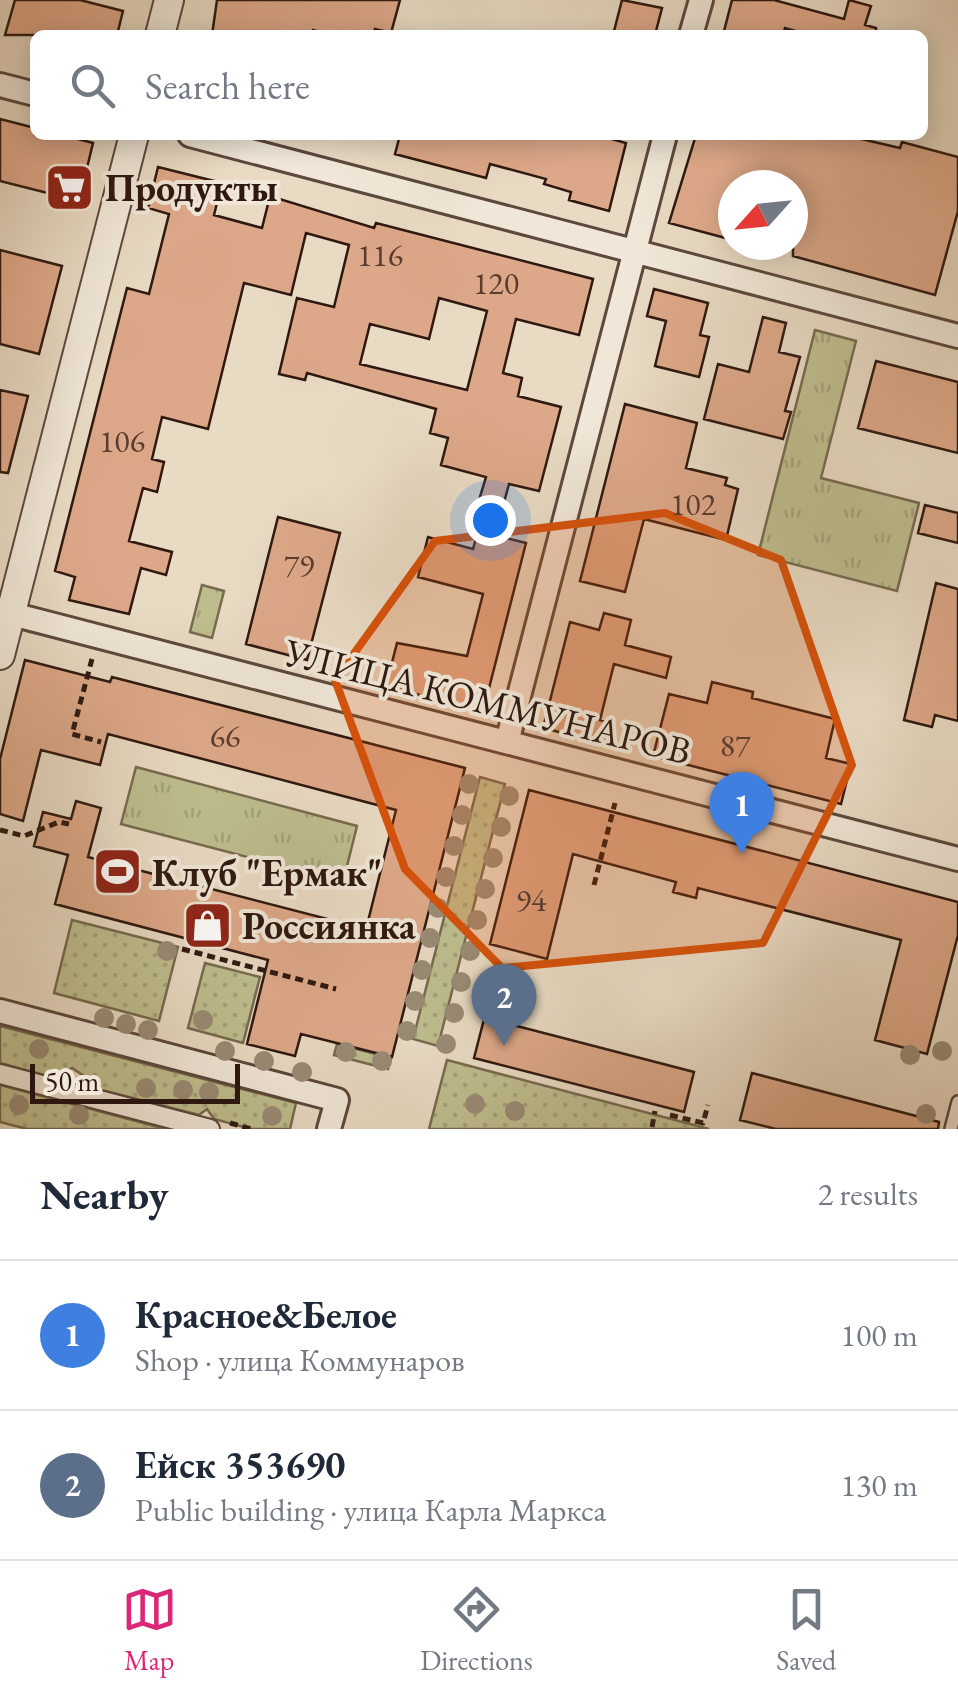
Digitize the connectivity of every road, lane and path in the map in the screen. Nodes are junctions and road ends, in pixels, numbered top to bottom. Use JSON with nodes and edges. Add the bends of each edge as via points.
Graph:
{"nodes":[{"id":1,"x":169,"y":0,"type":"edge"},
{"id":2,"x":700,"y":0,"type":"edge"},
{"id":3,"x":161,"y":30,"type":"edge"},
{"id":4,"x":693,"y":30,"type":"edge"},
{"id":5,"x":0,"y":85,"type":"edge"},
{"id":6,"x":30,"y":93,"type":"edge"},
{"id":7,"x":133,"y":140,"type":"edge"},
{"id":8,"x":209,"y":140,"type":"edge"},
{"id":9,"x":664,"y":140,"type":"edge"},
{"id":10,"x":635,"y":251,"type":"junction"},
{"id":11,"x":958,"y":336,"type":"edge"},
{"id":12,"x":5,"y":613,"type":"edge"},
{"id":13,"x":97,"y":637,"type":"junction"},
{"id":14,"x":0,"y":655,"type":"edge"},
{"id":15,"x":101,"y":742,"type":"dead end"},
{"id":16,"x":507,"y":742,"type":"junction"},
{"id":17,"x":615,"y":804,"type":"dead end"},
{"id":18,"x":69,"y":824,"type":"dead end"},
{"id":19,"x":0,"y":830,"type":"edge"},
{"id":20,"x":958,"y":859,"type":"edge"},
{"id":21,"x":594,"y":885,"type":"dead end"},
{"id":22,"x":182,"y":949,"type":"dead end"},
{"id":23,"x":336,"y":989,"type":"dead end"},
{"id":24,"x":0,"y":1011,"type":"edge"},
{"id":25,"x":0,"y":1074,"type":"edge"},
{"id":26,"x":958,"y":1102,"type":"edge"},
{"id":27,"x":708,"y":1105,"type":"dead end"},
{"id":28,"x":656,"y":1111,"type":"dead end"},
{"id":29,"x":670,"y":1114,"type":"dead end"},
{"id":30,"x":652,"y":1127,"type":"edge"},
{"id":31,"x":210,"y":1129,"type":"edge"},
{"id":32,"x":329,"y":1129,"type":"edge"},
{"id":33,"x":951,"y":1129,"type":"edge"}],
"edges":[{"from":1,"to":3,"type":"street"},
{"from":2,"to":4,"type":"street"},
{"from":5,"to":6,"type":"street"},
{"from":7,"to":12,"type":"street"},
{"from":8,"to":10,"type":"street"},
{"from":9,"to":10,"type":"street"},
{"from":10,"to":11,"type":"street"},
{"from":10,"to":16,"type":"street"},
{"from":12,"to":13,"type":"street","name":"УЛИЦА КОММУНАРОВ"},
{"from":12,"to":14,"type":"street"},
{"from":13,"to":15,"type":"path","via":[[72,734]]},
{"from":13,"to":16,"type":"street","name":"УЛИЦА КОММУНАРОВ"},
{"from":16,"to":20,"type":"street","name":"УЛИЦА КОММУНАРОВ"},
{"from":17,"to":21,"type":"path"},
{"from":18,"to":19,"type":"path","via":[[24,836]]},
{"from":22,"to":23,"type":"path"},
{"from":24,"to":32,"type":"street","via":[[337,1100]]},
{"from":25,"to":31,"type":"street"},
{"from":26,"to":33,"type":"lane"},
{"from":27,"to":29,"type":"path","via":[[703,1123]]},
{"from":28,"to":30,"type":"path"}]}
